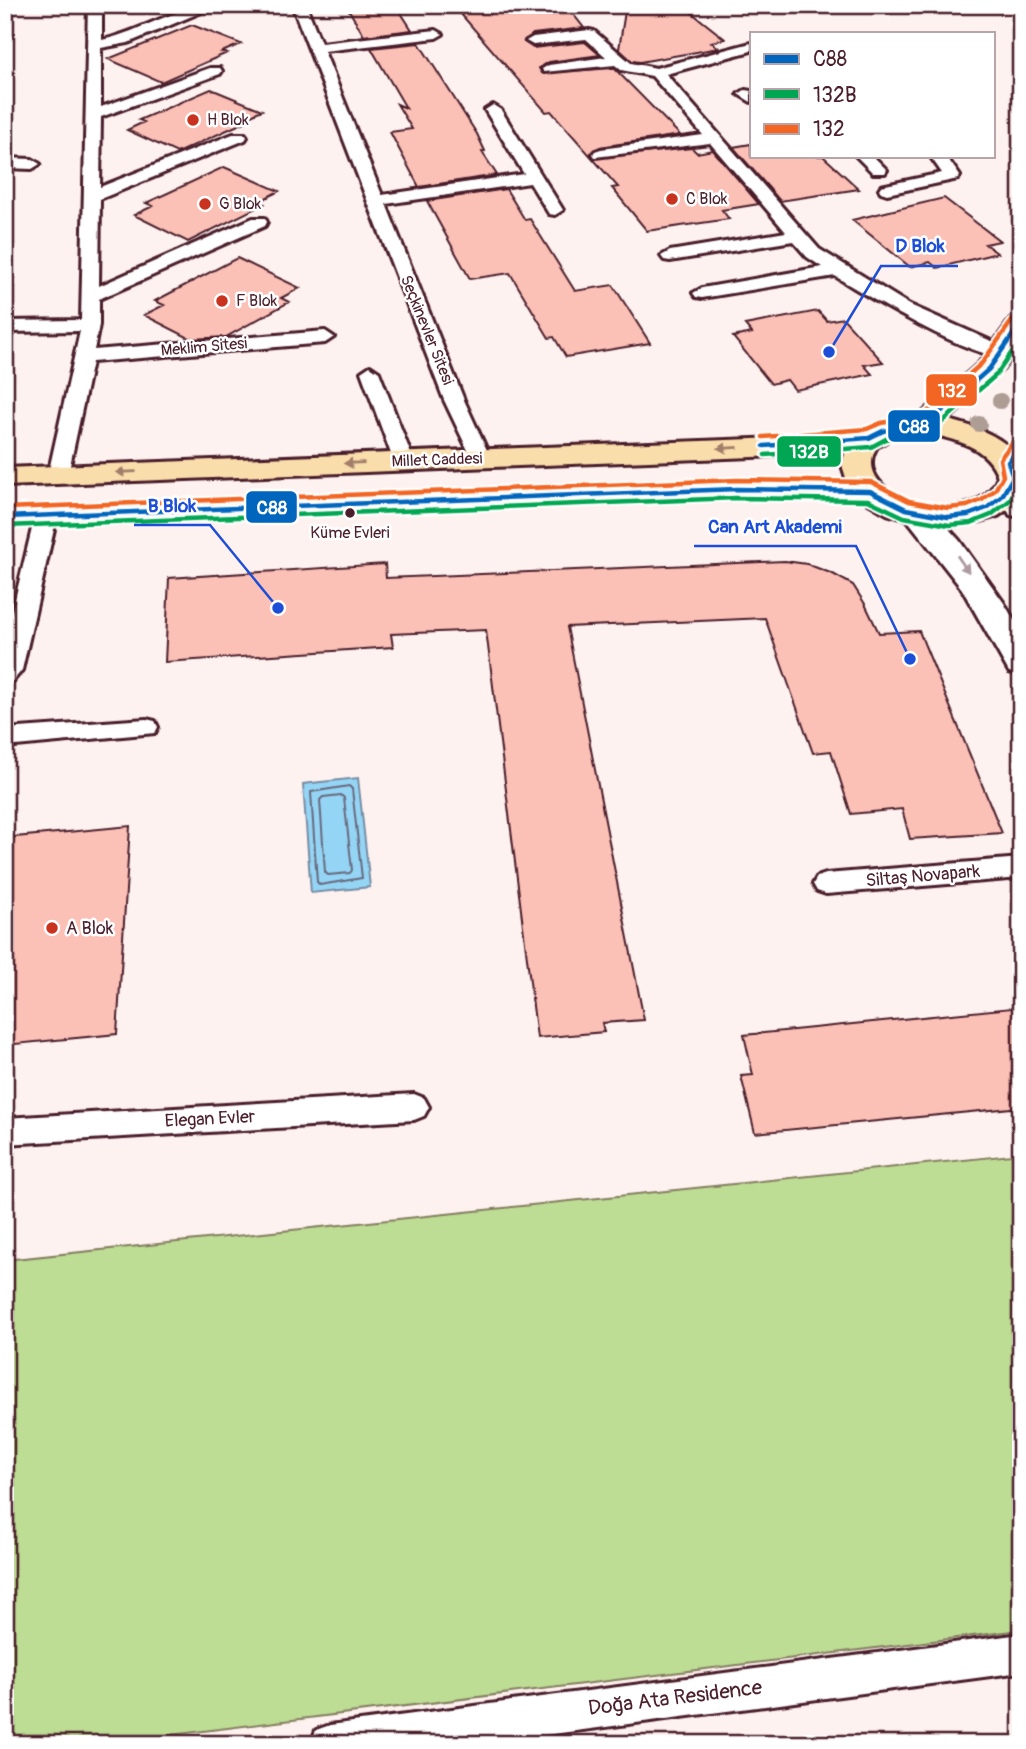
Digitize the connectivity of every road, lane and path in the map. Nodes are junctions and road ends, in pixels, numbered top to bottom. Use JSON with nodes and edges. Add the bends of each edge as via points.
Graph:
{"nodes":[{"id":1,"x":95,"y":5,"type":"edge"},
{"id":2,"x":211,"y":5,"type":"edge"},
{"id":3,"x":299,"y":5,"type":"edge"},
{"id":4,"x":436,"y":34,"type":"dead end"},
{"id":5,"x":533,"y":41,"type":"dead end"},
{"id":6,"x":95,"y":45,"type":"junction"},
{"id":7,"x":750,"y":47,"type":"edge"},
{"id":8,"x":316,"y":48,"type":"junction"},
{"id":9,"x":618,"y":60,"type":"junction"},
{"id":10,"x":549,"y":69,"type":"dead end"},
{"id":11,"x":215,"y":71,"type":"dead end"},
{"id":12,"x":657,"y":72,"type":"junction"},
{"id":13,"x":493,"y":110,"type":"dead end"},
{"id":14,"x":95,"y":114,"type":"junction"},
{"id":15,"x":239,"y":137,"type":"dead end"},
{"id":16,"x":713,"y":138,"type":"junction"},
{"id":17,"x":601,"y":154,"type":"dead end"},
{"id":18,"x":866,"y":158,"type":"edge"},
{"id":19,"x":939,"y":158,"type":"edge"},
{"id":20,"x":5,"y":163,"type":"edge"},
{"id":21,"x":32,"y":164,"type":"dead end"},
{"id":22,"x":879,"y":170,"type":"dead end"},
{"id":23,"x":535,"y":177,"type":"junction"},
{"id":24,"x":887,"y":189,"type":"dead end"},
{"id":25,"x":93,"y":196,"type":"junction"},
{"id":26,"x":376,"y":201,"type":"junction"},
{"id":27,"x":555,"y":210,"type":"dead end"},
{"id":28,"x":259,"y":222,"type":"dead end"},
{"id":29,"x":798,"y":235,"type":"junction"},
{"id":30,"x":670,"y":256,"type":"dead end"},
{"id":31,"x":838,"y":270,"type":"junction"},
{"id":32,"x":702,"y":293,"type":"dead end"},
{"id":33,"x":90,"y":297,"type":"junction"},
{"id":34,"x":1021,"y":323,"type":"edge"},
{"id":35,"x":90,"y":325,"type":"junction"},
{"id":36,"x":5,"y":327,"type":"edge"},
{"id":37,"x":326,"y":337,"type":"dead end"},
{"id":38,"x":1000,"y":352,"type":"junction"},
{"id":39,"x":83,"y":358,"type":"junction"},
{"id":40,"x":370,"y":372,"type":"dead end"},
{"id":41,"x":927,"y":424,"type":"junction"},
{"id":42,"x":869,"y":439,"type":"junction"},
{"id":43,"x":481,"y":458,"type":"junction"},
{"id":44,"x":404,"y":461,"type":"junction"},
{"id":45,"x":58,"y":475,"type":"junction"},
{"id":46,"x":1015,"y":476,"type":"edge"},
{"id":47,"x":5,"y":477,"type":"edge"},
{"id":48,"x":870,"y":491,"type":"junction"},
{"id":49,"x":917,"y":513,"type":"junction"},
{"id":50,"x":46,"y":516,"type":"junction"},
{"id":51,"x":5,"y":517,"type":"edge"},
{"id":52,"x":1021,"y":664,"type":"edge"},
{"id":53,"x":5,"y":675,"type":"edge"},
{"id":54,"x":146,"y":727,"type":"dead end"},
{"id":55,"x":5,"y":738,"type":"edge"},
{"id":56,"x":1021,"y":868,"type":"edge"},
{"id":57,"x":826,"y":884,"type":"dead end"},
{"id":58,"x":414,"y":1107,"type":"dead end"},
{"id":59,"x":5,"y":1131,"type":"edge"},
{"id":60,"x":1021,"y":1653,"type":"edge"},
{"id":61,"x":330,"y":1744,"type":"edge"}],
"edges":[{"from":1,"to":6,"type":"lane"},
{"from":2,"to":6,"type":"lane","via":[[123,40]]},
{"from":3,"to":8,"type":"lane","name":"Seçkinevler Sitesi"},
{"from":4,"to":8,"type":"lane"},
{"from":5,"to":9,"type":"lane","via":[[589,34]]},
{"from":6,"to":14,"type":"lane"},
{"from":7,"to":12,"type":"lane"},
{"from":8,"to":26,"type":"lane","name":"Seçkinevler Sitesi"},
{"from":9,"to":10,"type":"lane"},
{"from":9,"to":12,"type":"lane"},
{"from":11,"to":14,"type":"lane"},
{"from":12,"to":16,"type":"lane"},
{"from":13,"to":23,"type":"lane"},
{"from":14,"to":25,"type":"lane"},
{"from":15,"to":25,"type":"lane"},
{"from":16,"to":17,"type":"lane"},
{"from":16,"to":29,"type":"lane"},
{"from":18,"to":22,"type":"lane"},
{"from":19,"to":24,"type":"lane","via":[[952,176]]},
{"from":20,"to":21,"type":"lane"},
{"from":23,"to":26,"type":"lane"},
{"from":23,"to":27,"type":"lane"},
{"from":25,"to":33,"type":"lane"},
{"from":26,"to":43,"type":"lane","name":"Seçkinevler Sitesi"},
{"from":28,"to":33,"type":"lane"},
{"from":29,"to":30,"type":"lane"},
{"from":29,"to":31,"type":"lane","via":[[813,253]]},
{"from":31,"to":32,"type":"lane"},
{"from":31,"to":38,"type":"lane","via":[[968,340]]},
{"from":33,"to":35,"type":"lane"},
{"from":34,"to":38,"type":"main road"},
{"from":35,"to":36,"type":"lane"},
{"from":35,"to":39,"type":"lane"},
{"from":37,"to":39,"type":"lane","name":"Meklim Sitesi"},
{"from":38,"to":41,"type":"main road","via":[[978,382]]},
{"from":39,"to":45,"type":"lane"},
{"from":40,"to":44,"type":"lane"},
{"from":41,"to":42,"type":"main road","via":[[883,431]]},
{"from":41,"to":46,"type":"main road","via":[[984,442]]},
{"from":42,"to":43,"type":"main road","name":"Millet Caddesi","one_way":true,"via":[[802,446]]},
{"from":42,"to":48,"type":"main road","via":[[858,450],[855,463],[858,477]]},
{"from":43,"to":44,"type":"main road","name":"Millet Caddesi"},
{"from":44,"to":45,"type":"main road","name":"Millet Caddesi","one_way":true},
{"from":45,"to":47,"type":"main road","name":"Millet Caddesi"},
{"from":46,"to":49,"type":"main road","via":[[1000,500],[982,511],[960,516]]},
{"from":48,"to":49,"type":"main road"},
{"from":48,"to":50,"type":"main road","via":[[737,489]]},
{"from":49,"to":52,"type":"street","one_way":true,"via":[[958,557]]},
{"from":50,"to":51,"type":"main road"},
{"from":50,"to":53,"type":"lane","via":[[10,670]]},
{"from":54,"to":55,"type":"lane"},
{"from":56,"to":57,"type":"lane","name":"Siltaş Novapark"},
{"from":58,"to":59,"type":"lane","name":"Elegan Evler"},
{"from":60,"to":61,"type":"lane","name":"Doğa Ata Residence"}]}
